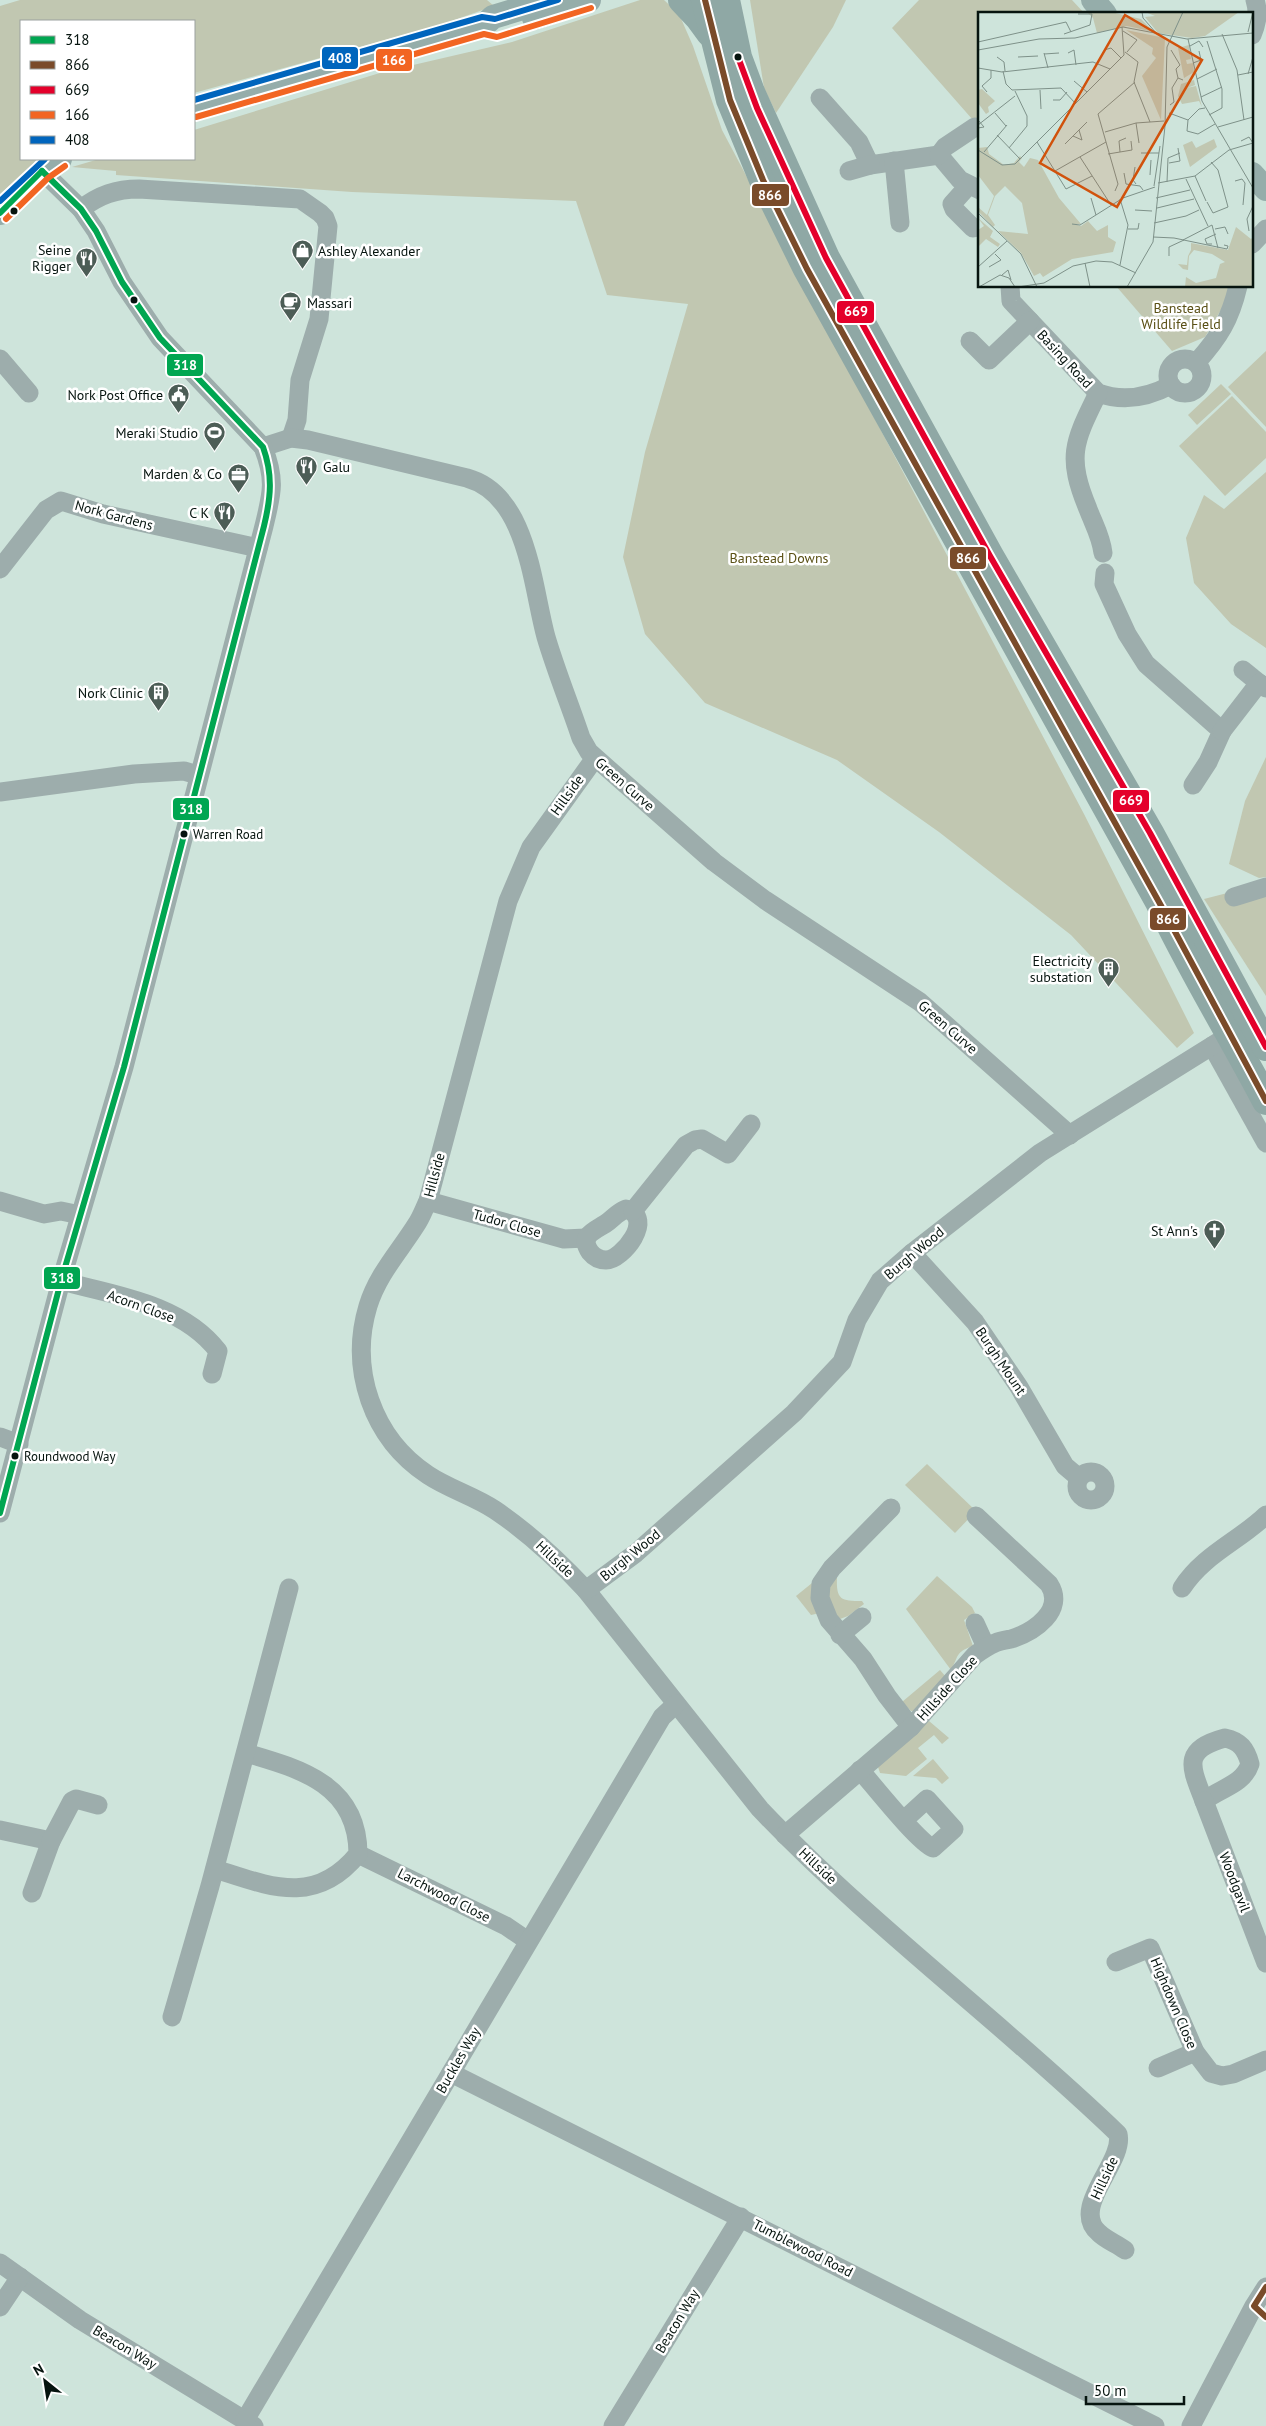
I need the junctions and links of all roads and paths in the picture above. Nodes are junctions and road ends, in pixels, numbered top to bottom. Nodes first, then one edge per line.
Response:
1 (590, 0) edge
2 (682, 0) edge
3 (705, 0) edge
4 (1093, 0) edge
5 (1254, 0) edge
6 (538, 5) edge
7 (1103, 12) edge
8 (727, 14) edge
9 (1254, 30) edge
10 (820, 98) dead end
11 (195, 109) edge
12 (747, 112) junction
13 (975, 127) dead end
14 (939, 155) junction
15 (894, 162) junction
16 (51, 165) edge
17 (870, 165) junction
18 (849, 171) dead end
19 (1254, 176) edge
20 (974, 188) edge
21 (1266, 190) edge
22 (81, 209) junction
23 (0, 214) edge
24 (900, 223) dead end
25 (973, 228) dead end
26 (1266, 228) edge
27 (1254, 242) edge
28 (1010, 288) edge
29 (1238, 288) edge
30 (1030, 321) junction
31 (970, 341) dead end
32 (0, 359) edge
33 (7, 380) edge
34 (29, 393) dead end
35 (1098, 393) junction
36 (291, 438) junction
37 (263, 447) junction
38 (258, 548) junction
39 (0, 569) edge
40 (1243, 670) dead end
41 (1262, 685) edge
42 (1222, 731) junction
43 (595, 758) junction
44 (198, 775) junction
45 (1193, 784) dead end
46 (0, 792) edge
47 (1266, 887) edge
48 (1234, 896) dead end
49 (1221, 1040) junction
50 (1266, 1047) edge
51 (1266, 1101) edge
52 (751, 1124) dead end
53 (1070, 1134) junction
54 (1266, 1143) edge
55 (0, 1201) edge
56 (428, 1201) junction
57 (633, 1211) junction
58 (80, 1215) junction
59 (586, 1238) junction
60 (912, 1253) junction
61 (61, 1281) junction
62 (212, 1374) dead end
63 (0, 1437) edge
64 (18, 1444) junction
65 (1078, 1478) dead end
66 (891, 1508) dead end
67 (0, 1513) edge
68 (1266, 1515) edge
69 (976, 1516) dead end
70 (289, 1588) dead end
71 (1182, 1588) dead end
72 (586, 1590) junction
73 (862, 1617) dead end
74 (975, 1623) dead end
75 (840, 1635) junction
76 (986, 1647) junction
77 (676, 1704) junction
78 (911, 1727) junction
79 (246, 1754) junction
80 (860, 1770) junction
81 (1204, 1801) dead end
82 (98, 1805) dead end
83 (904, 1820) dead end
84 (0, 1830) edge
85 (785, 1835) junction
86 (50, 1841) junction
87 (358, 1854) junction
88 (215, 1869) junction
89 (32, 1893) dead end
90 (528, 1941) junction
91 (1116, 1962) dead end
92 (1266, 1963) edge
93 (172, 2017) dead end
94 (1198, 2058) junction
95 (1266, 2060) edge
96 (1158, 2068) dead end
97 (451, 2072) junction
98 (741, 2217) junction
99 (1125, 2250) dead end
100 (0, 2263) edge
101 (20, 2277) junction
102 (1266, 2287) edge
103 (0, 2307) edge
104 (1260, 2311) edge
105 (250, 2423) edge
106 (613, 2426) edge
107 (1155, 2426) edge
108 (1191, 2426) edge

1 - 6 main road
2 - 8 highway
3 - 8 highway
4 - 7 main road
5 - 9 street
6 - 11 main road
8 - 12 highway
10 - 17 street
12 - 49 highway
12 - 50 highway
13 - 14 street
14 - 15 street
14 - 20 street
15 - 17 street
15 - 24 street
16 - 22 street
16 - 23 main road
17 - 18 street
19 - 21 main road
20 - 25 street
22 - 36 street
22 - 37 street
26 - 27 street
28 - 30 street, Basing Road
29 - 35 street, Basing Road
30 - 31 street
30 - 35 street, Basing Road
32 - 33 street
33 - 34 street
35 - 42 street
36 - 37 street, Green Curve
36 - 43 street, Green Curve
37 - 38 street
38 - 39 street, Nork Gardens
38 - 44 street
40 - 41 street
41 - 42 street
42 - 45 street
43 - 53 street, Green Curve
43 - 56 street, Hillside
44 - 46 street
44 - 58 street
47 - 48 street
49 - 51 highway
49 - 53 street, Burgh Wood
49 - 54 street
52 - 57 street
53 - 60 street, Burgh Wood
55 - 58 street
56 - 59 street, Tudor Close
56 - 72 street, Hillside
57 - 59 street
57 - 59 street
58 - 61 street
60 - 65 street, Burgh Mount
60 - 72 street, Burgh Wood
61 - 62 street, Acorn Close
61 - 64 street
63 - 64 street
64 - 67 street
66 - 75 street, Hillside Close
68 - 71 street
69 - 76 street, Hillside Close
70 - 79 street
72 - 77 street, Hillside
73 - 75 street
74 - 76 street
75 - 78 street, Hillside Close
76 - 78 street, Hillside Close
77 - 85 street, Hillside
77 - 90 street, Buckles Way
78 - 80 street, Hillside Close
79 - 87 street
79 - 88 street
80 - 83 street
80 - 85 street, Hillside Close
81 - 92 street, Woodgavil
82 - 86 street
84 - 86 street
85 - 99 street, Hillside
86 - 89 street
87 - 88 street
87 - 90 street, Larchwood Close
88 - 93 street
90 - 97 street, Buckles Way
91 - 94 street, Highdown Close
94 - 95 street
94 - 96 street
97 - 98 street, Tumblewood Road
97 - 105 street, Buckles Way
98 - 106 street, Beacon Way
98 - 107 street, Tumblewood Road
100 - 101 street, Beacon Way
101 - 103 street
101 - 105 street, Beacon Way
102 - 104 street
104 - 108 street

